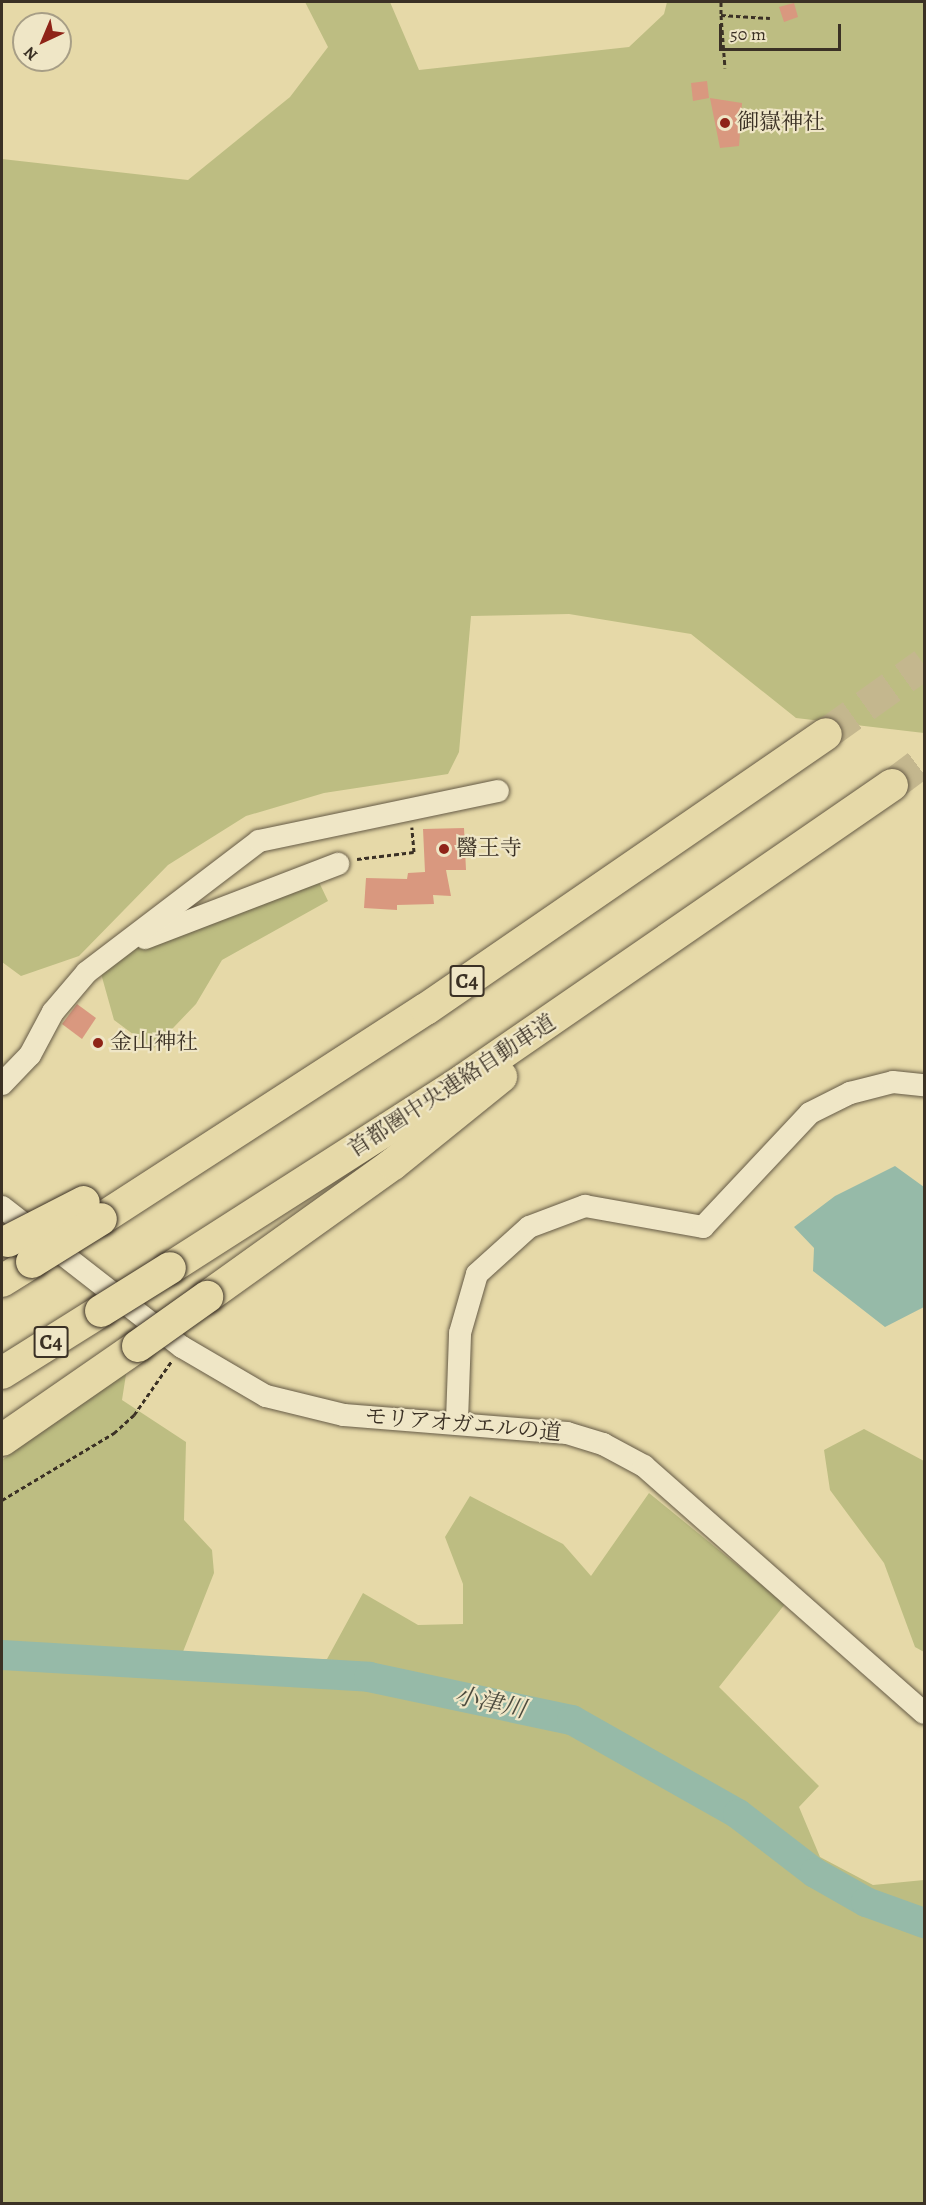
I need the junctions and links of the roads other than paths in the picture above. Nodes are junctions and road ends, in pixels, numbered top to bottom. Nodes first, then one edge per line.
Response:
1 (826, 734) tunnel mouth
2 (892, 785) tunnel mouth
3 (498, 791) dead end
4 (338, 864) dead end
5 (668, 942) junction
6 (124, 946) junction
7 (2, 1084) edge
8 (924, 1085) edge
9 (2, 1207) edge
10 (92, 1211) junction
11 (5, 1242) edge
12 (2, 1281) edge
13 (2, 1373) edge
14 (457, 1421) junction
15 (2, 1440) edge
16 (924, 1713) edge

1 - 10 highway, C4
2 - 5 highway, 首都圏中央連絡自動車道 / C4
3 - 6 street
4 - 6 street
5 - 13 highway, 首都圏中央連絡自動車道 / C4, bridge
5 - 15 highway, bridge
6 - 7 street
8 - 14 street
9 - 14 street, モリアオガエルの道
10 - 11 highway, bridge
10 - 12 highway, C4, bridge
14 - 16 street, モリアオガエルの道

